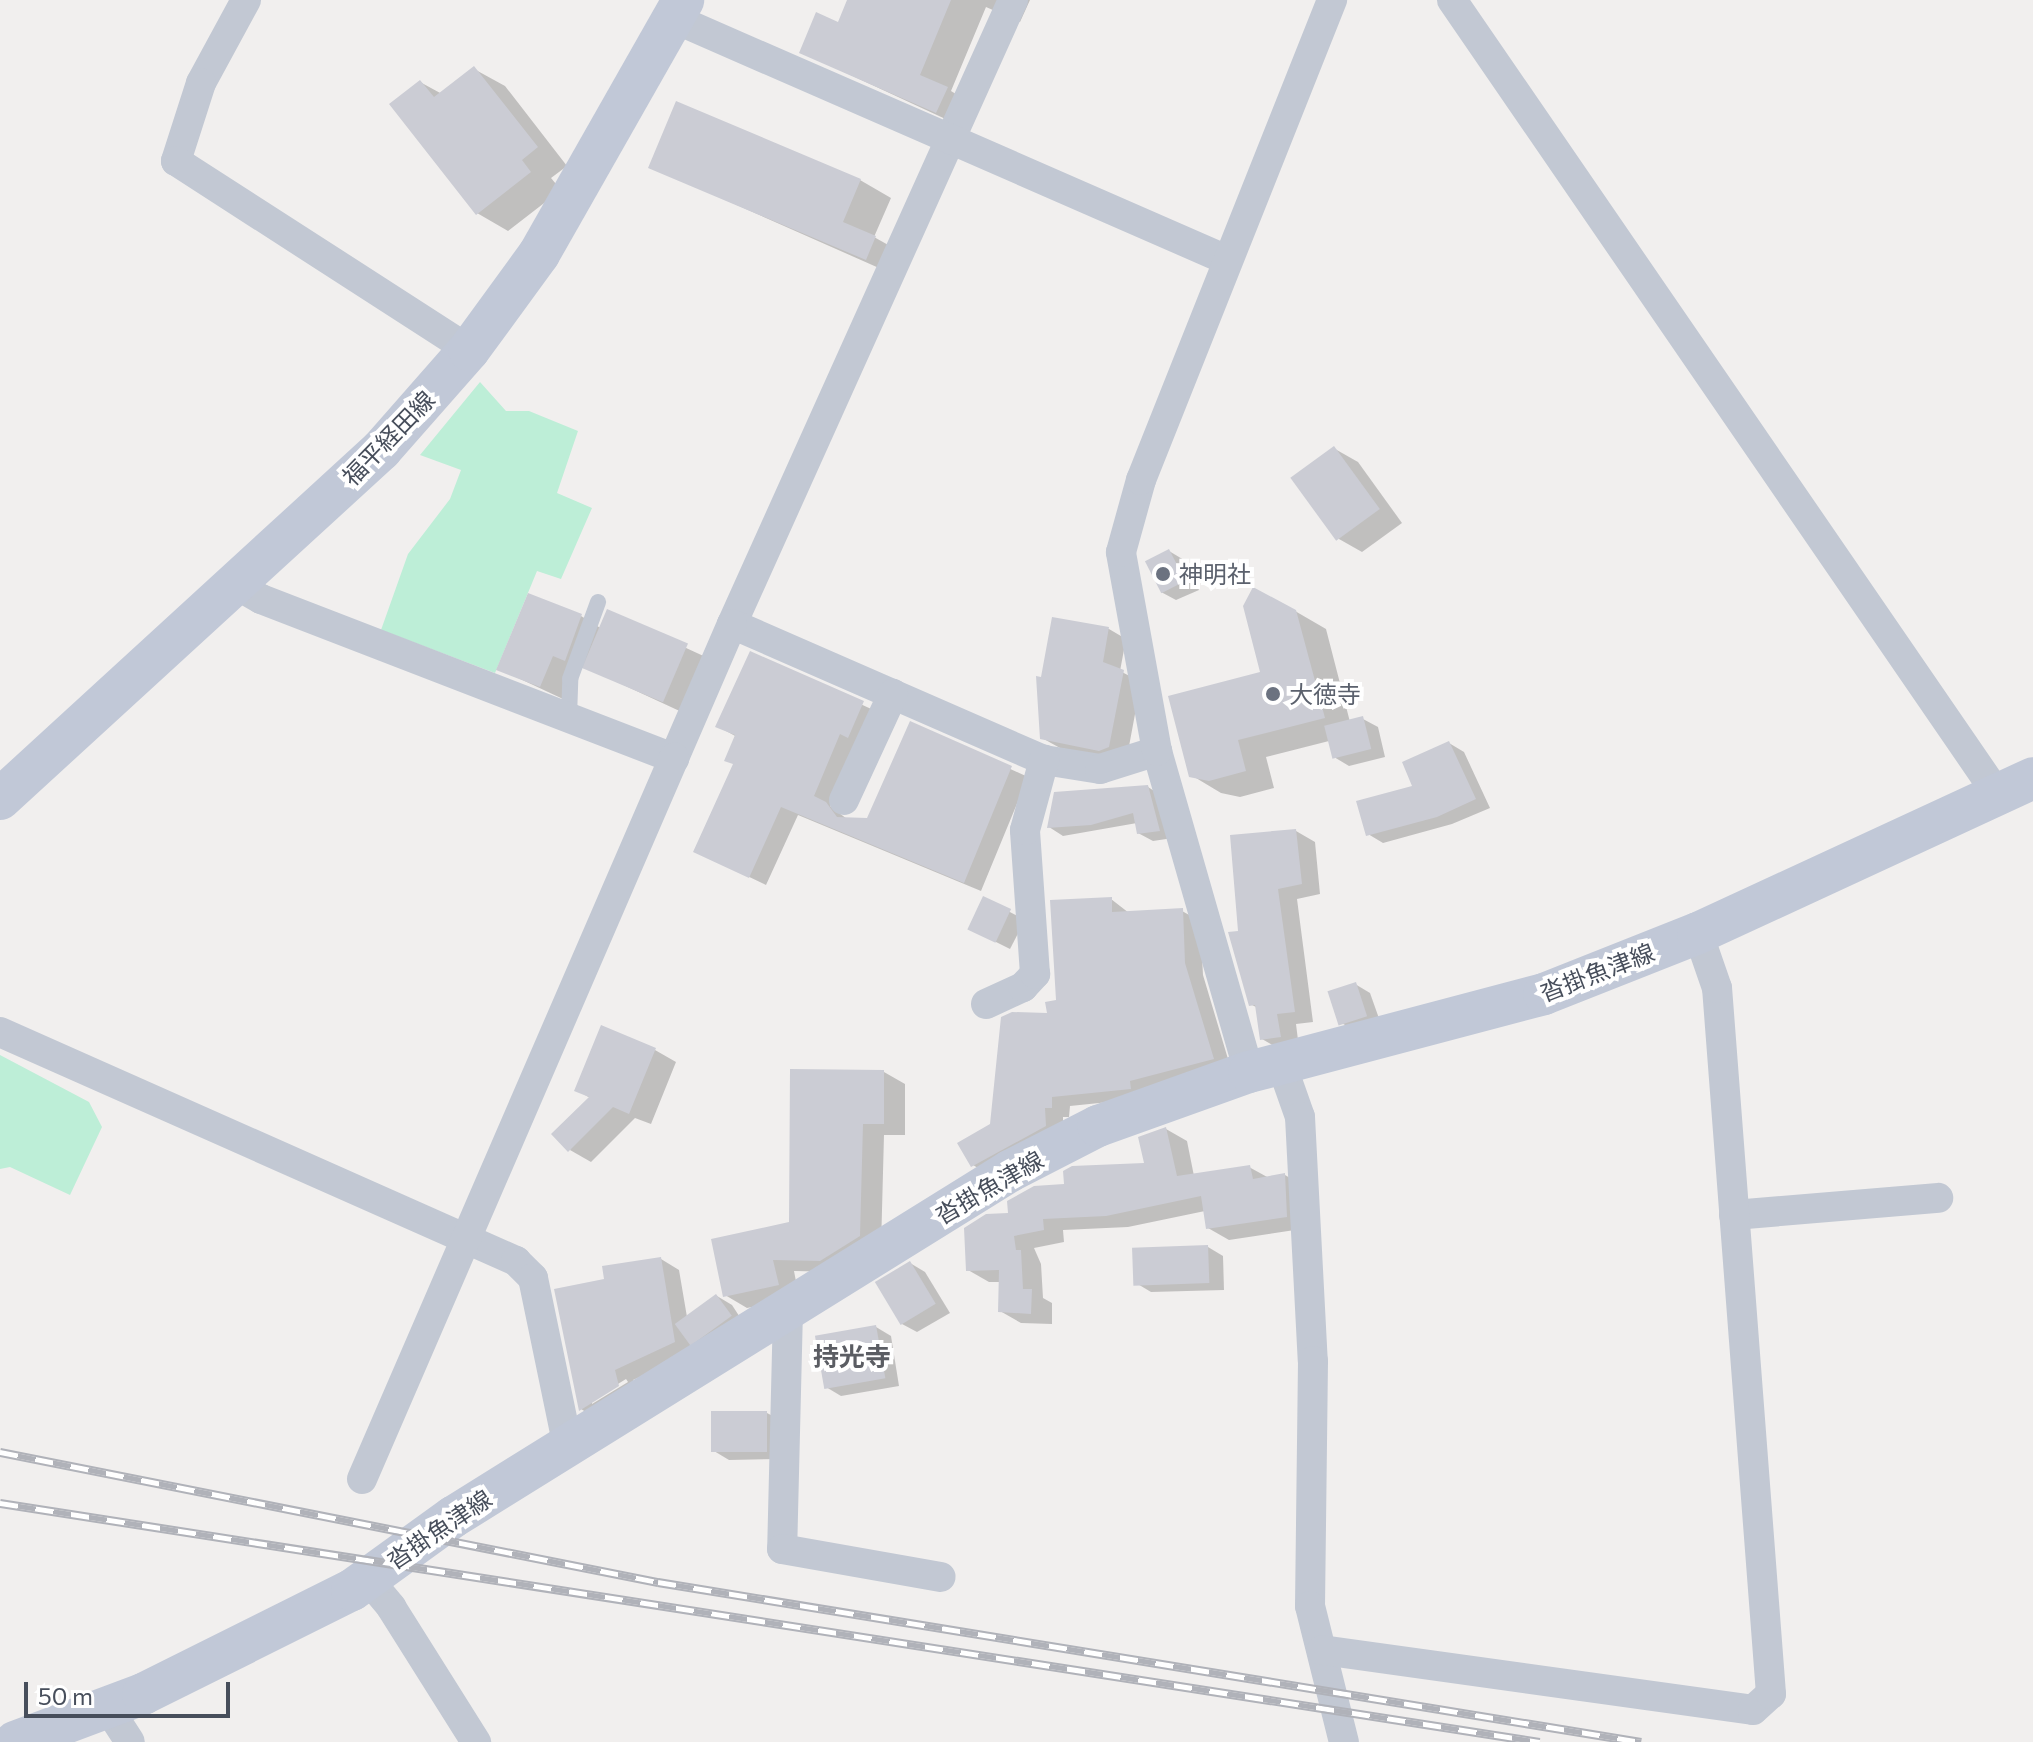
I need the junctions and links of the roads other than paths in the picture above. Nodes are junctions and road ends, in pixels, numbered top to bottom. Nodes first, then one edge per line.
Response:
1 (246, 0) edge
2 (1013, 0) edge
3 (1332, 0) edge
4 (1452, 0) edge
5 (678, 9) edge
6 (949, 137) junction
7 (1227, 260) junction
8 (469, 350) junction
9 (235, 584) junction
10 (598, 602) dead end
11 (732, 624) junction
12 (893, 694) junction
13 (569, 717) junction
14 (1157, 751) junction
15 (674, 758) junction
16 (1044, 760) junction
17 (2015, 787) edge
18 (0, 799) edge
19 (844, 800) dead end
20 (1698, 933) junction
21 (986, 1004) dead end
22 (0, 1032) edge
23 (1265, 1067) junction
24 (1938, 1198) dead end
25 (1734, 1215) junction
26 (465, 1239) junction
27 (788, 1310) junction
28 (568, 1447) junction
29 (362, 1479) dead end
30 (941, 1577) dead end
31 (367, 1578) junction
32 (1322, 1650) junction
33 (119, 1725) edge
34 (15, 1742) edge
35 (476, 1742) edge
36 (1344, 1742) edge

1 - 8 street
2 - 6 street
3 - 7 street
4 - 17 street
5 - 6 street
5 - 8 main road, 福平経田線
6 - 7 street
6 - 11 street
7 - 14 street
8 - 9 main road, 福平経田線
9 - 13 street
9 - 18 main road, 福平経田線
10 - 13 lane
11 - 12 street
11 - 15 street
12 - 16 street
12 - 19 street
13 - 15 street
14 - 16 street
14 - 23 street
15 - 26 street
16 - 21 street
17 - 20 main road, 沓掛魚津線
20 - 23 main road, 沓掛魚津線
20 - 25 street
22 - 26 street
23 - 27 main road, 沓掛魚津線
23 - 32 street
24 - 25 street
25 - 32 street
26 - 28 street
26 - 29 street
27 - 28 main road, 沓掛魚津線
27 - 30 street
28 - 31 main road, 沓掛魚津線
31 - 33 main road, 沓掛魚津線
31 - 35 street
32 - 36 street
33 - 34 main road, 沓掛魚津線

